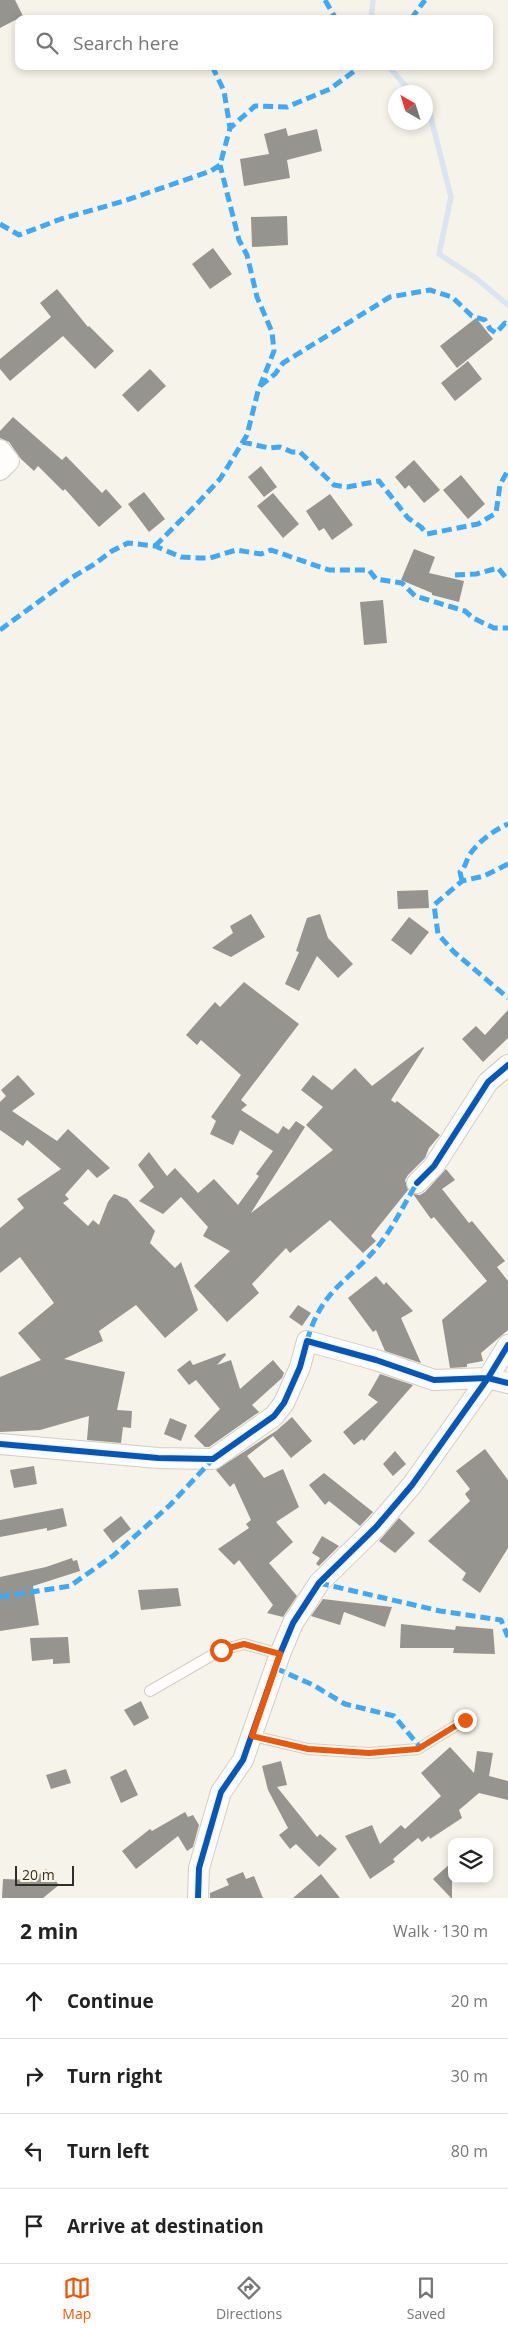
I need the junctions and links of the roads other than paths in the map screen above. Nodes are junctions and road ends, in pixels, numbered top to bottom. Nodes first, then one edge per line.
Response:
1 (0, 450) edge
2 (0, 470) edge
3 (508, 1065) edge
4 (417, 1183) dead end
5 (508, 1345) edge
6 (488, 1378) junction
7 (508, 1383) edge
8 (0, 1444) edge
9 (280, 1654) junction
10 (150, 1692) dead end
11 (465, 1720) dead end
12 (252, 1736) junction
13 (198, 1898) edge

1 - 2 street
3 - 4 street
5 - 6 street
6 - 7 street
6 - 8 street
6 - 9 street
9 - 10 lane
9 - 12 street
11 - 12 lane
12 - 13 street

